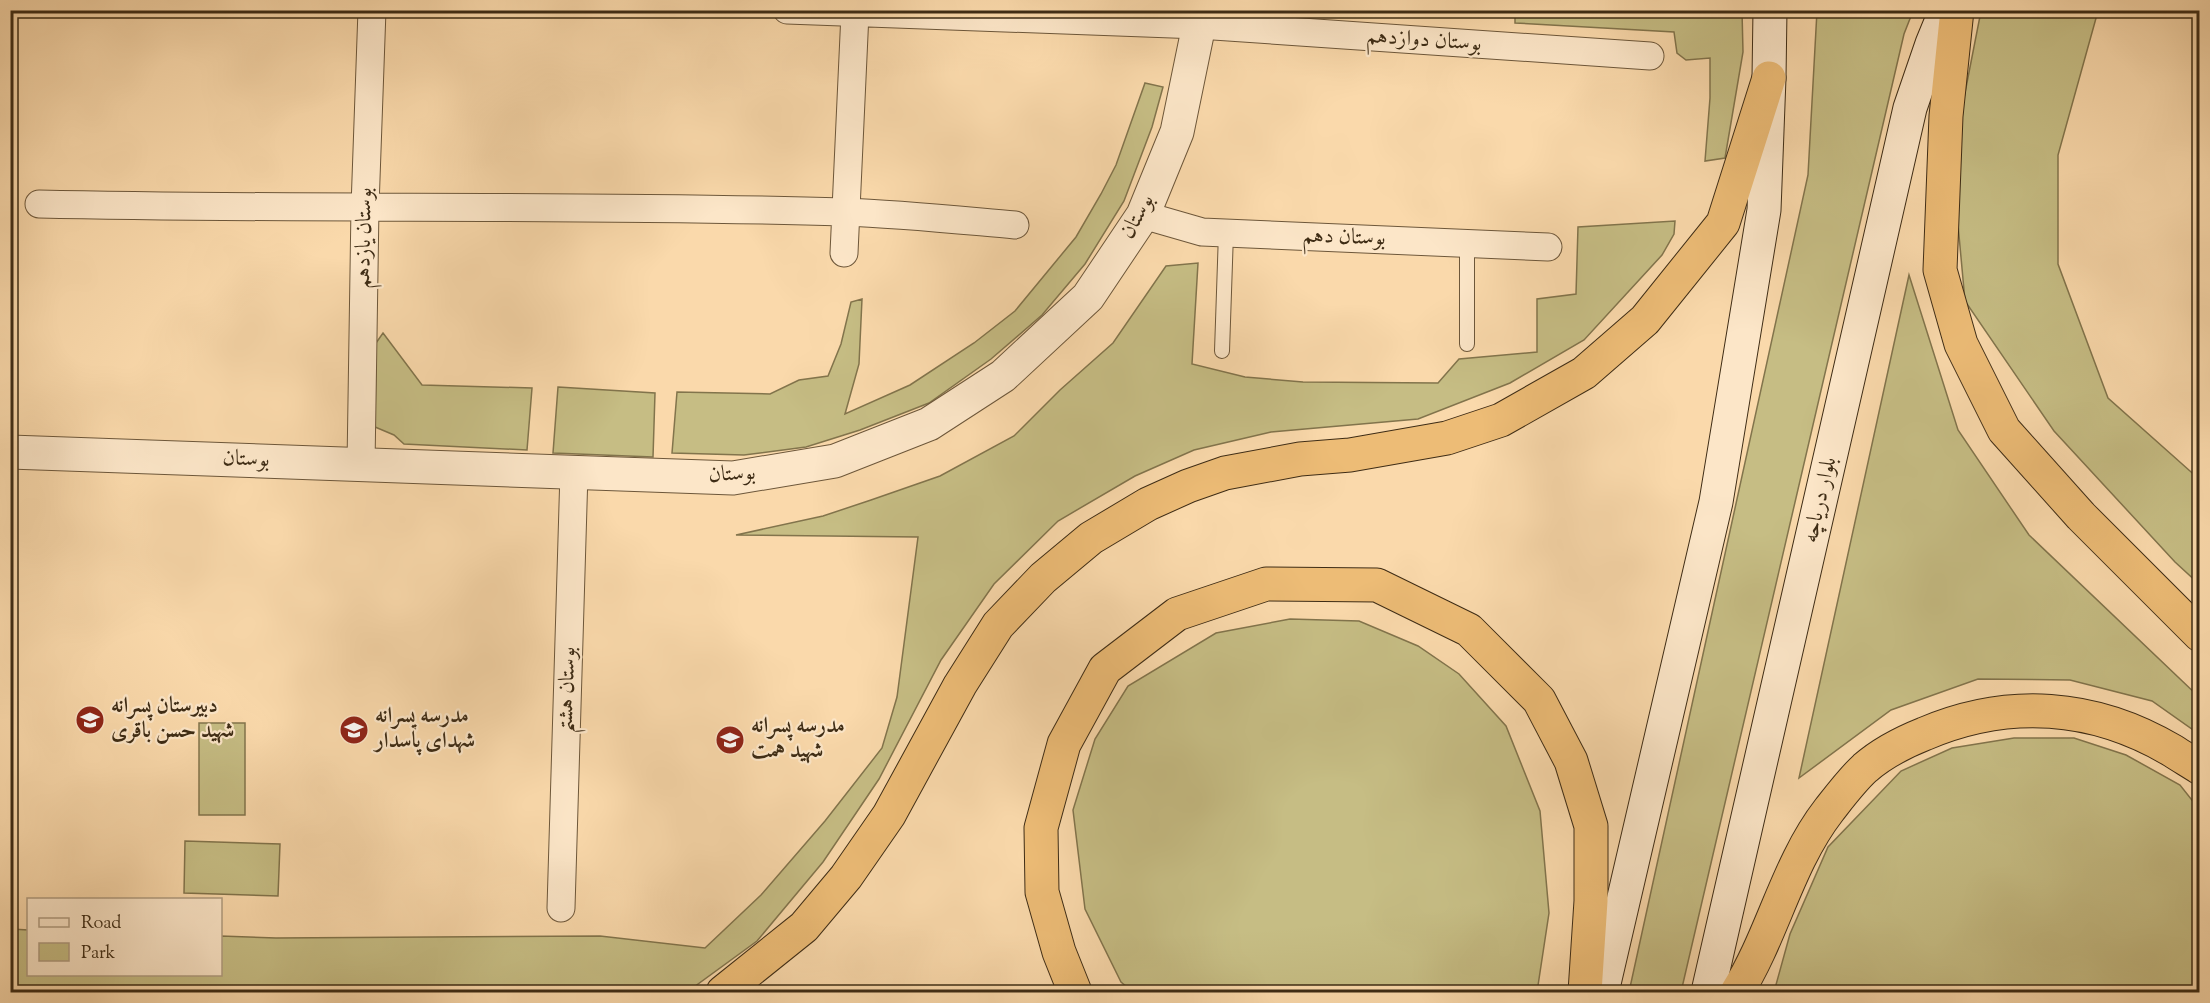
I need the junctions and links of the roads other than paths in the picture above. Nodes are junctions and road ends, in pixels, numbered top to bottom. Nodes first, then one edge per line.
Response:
1 (372, 10) edge
2 (787, 10) edge
3 (1770, 10) edge
4 (1946, 10) edge
5 (1957, 10) edge
6 (855, 12) edge
7 (1199, 18) edge
8 (1650, 56) dead end
9 (1770, 78) junction
10 (39, 204) dead end
11 (365, 207) junction
12 (846, 212) junction
13 (1143, 215) junction
14 (1015, 225) dead end
15 (1226, 233) junction
16 (1467, 243) junction
17 (1548, 247) dead end
18 (844, 253) dead end
19 (1467, 344) dead end
20 (1222, 351) dead end
21 (10, 452) edge
22 (361, 465) junction
23 (574, 472) junction
24 (2199, 635) edge
25 (2199, 768) edge
26 (561, 908) dead end
27 (723, 993) edge
28 (1075, 993) edge
29 (1586, 993) edge
30 (1602, 993) edge
31 (1708, 993) edge
32 (1737, 993) edge

1 - 11 street, بوستان یازدهم
2 - 6 street, بوستان دوازدهم
3 - 9 main road
4 - 31 main road, بلوار دریاچه
5 - 24 highway
6 - 7 street, بوستان دوازدهم
6 - 12 street
7 - 8 street, بوستان دوازدهم
7 - 13 main road, بوستان
9 - 27 highway
9 - 30 main road
10 - 11 street
11 - 12 street
11 - 22 street, بوستان یازدهم
12 - 14 street
12 - 18 street
13 - 15 street, بوستان دهم
13 - 23 main road, بوستان
15 - 16 street, بوستان دهم
15 - 20 lane
16 - 17 street, بوستان دهم
16 - 19 lane
21 - 22 main road, بوستان
22 - 23 main road, بوستان
23 - 26 street, بوستان هشتم
25 - 32 highway
28 - 29 highway

